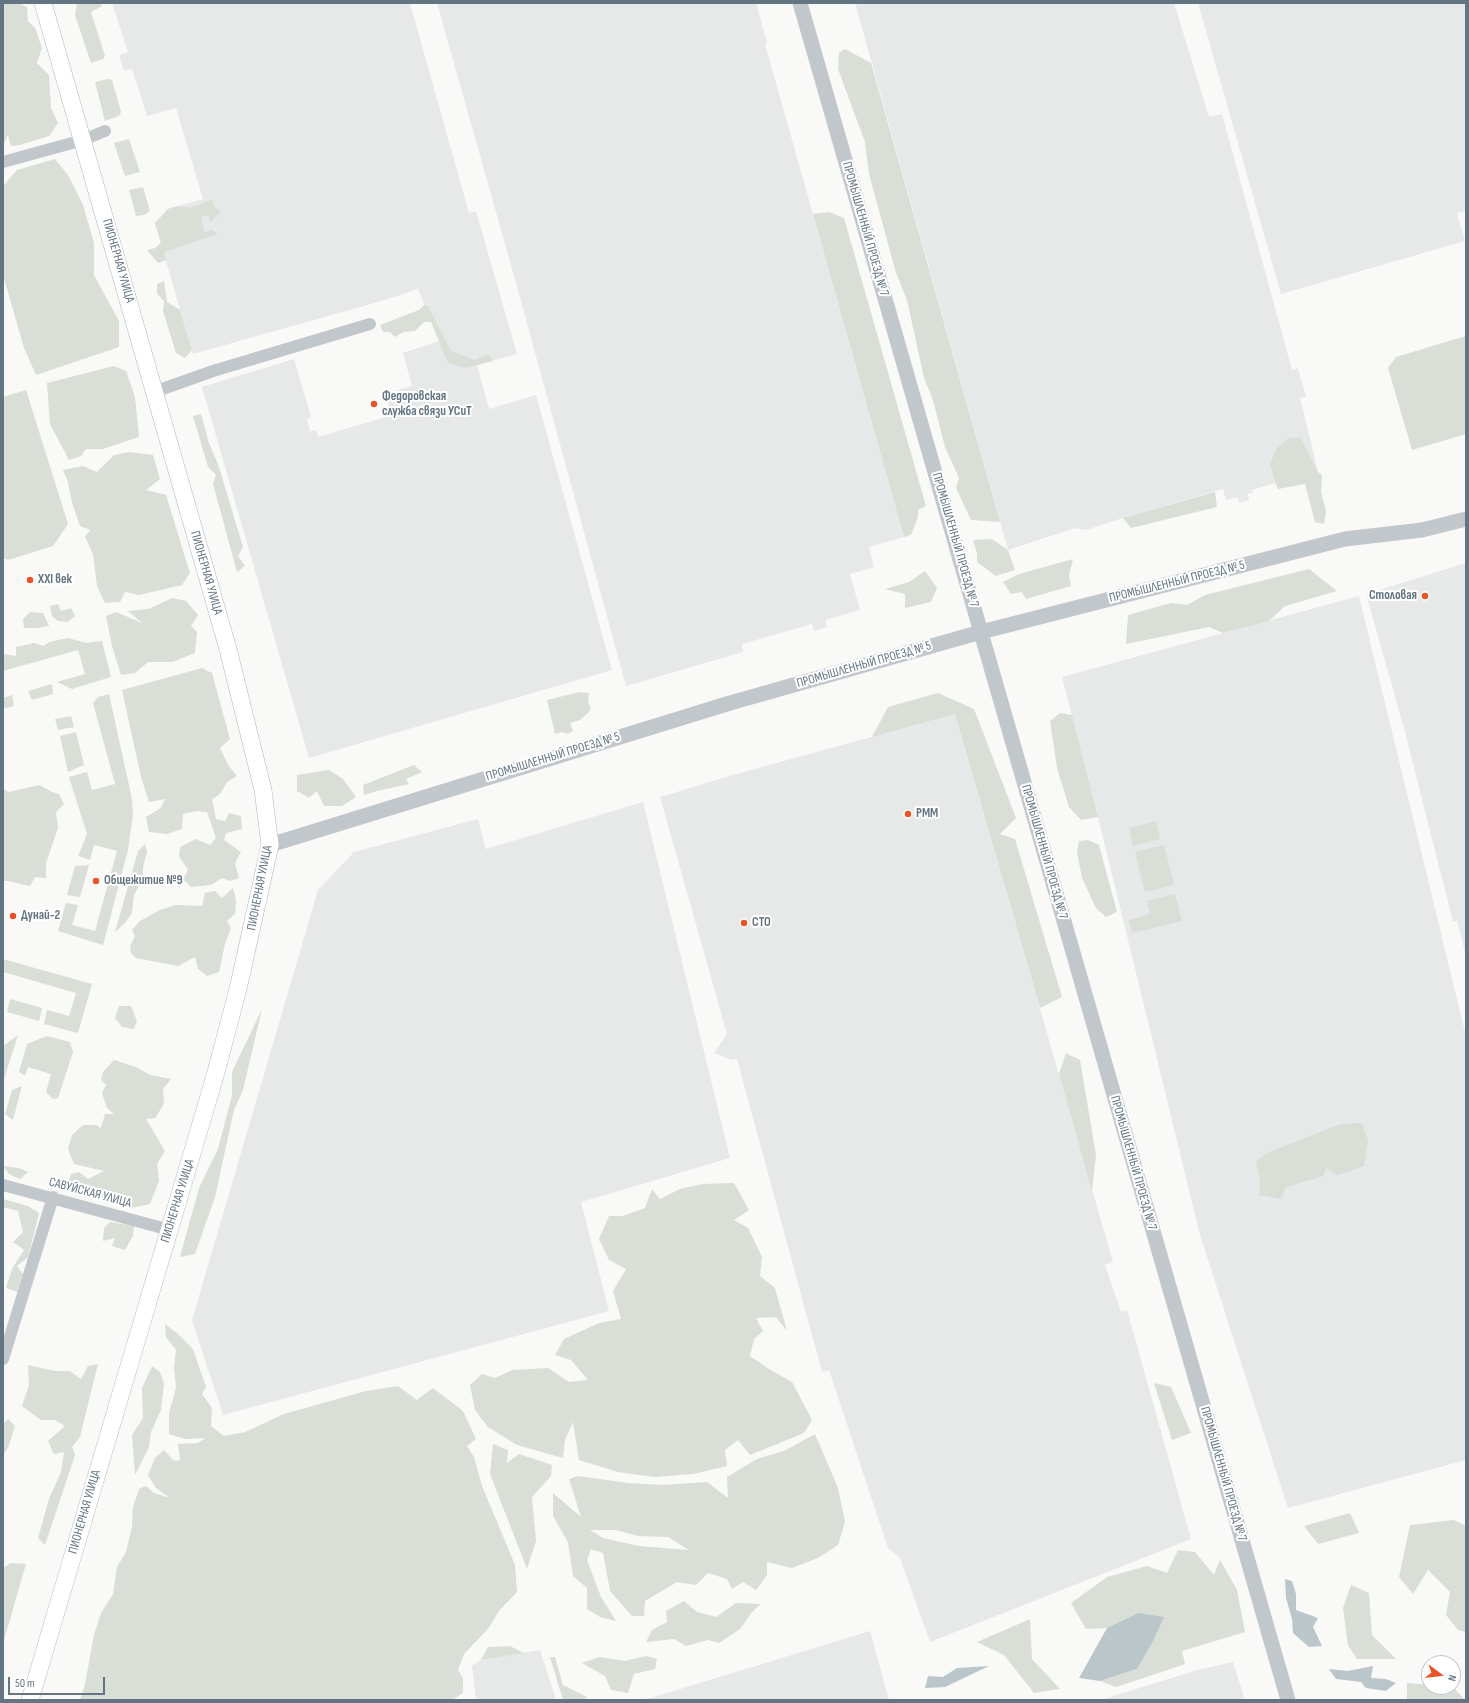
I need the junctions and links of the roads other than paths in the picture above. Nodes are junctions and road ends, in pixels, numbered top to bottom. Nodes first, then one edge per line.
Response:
1 (43, 3) edge
2 (800, 3) edge
3 (105, 131) dead end
4 (84, 140) junction
5 (3, 162) edge
6 (370, 324) dead end
7 (154, 392) junction
8 (1466, 519) edge
9 (981, 632) junction
10 (270, 845) junction
11 (3, 1185) edge
12 (53, 1197) junction
13 (170, 1230) junction
14 (3, 1359) edge
15 (30, 1700) edge
16 (1288, 1700) edge

1 - 4 main road, ПИОНЕРНАЯ УЛИЦА
2 - 9 street, ПРОМЫШЛЕННЫЙ ПРОЕЗД № 7
3 - 4 street
4 - 5 street
4 - 7 main road, ПИОНЕРНАЯ УЛИЦА
6 - 7 street
7 - 10 main road, ПИОНЕРНАЯ УЛИЦА
8 - 9 street, ПРОМЫШЛЕННЫЙ ПРОЕЗД № 5
9 - 10 street, ПРОМЫШЛЕННЫЙ ПРОЕЗД № 5
9 - 16 street, ПРОМЫШЛЕННЫЙ ПРОЕЗД № 7
10 - 13 main road, ПИОНЕРНАЯ УЛИЦА
11 - 12 street, САВУЙСКАЯ УЛИЦА
12 - 13 street, САВУЙСКАЯ УЛИЦА
12 - 14 street
13 - 15 main road, ПИОНЕРНАЯ УЛИЦА

